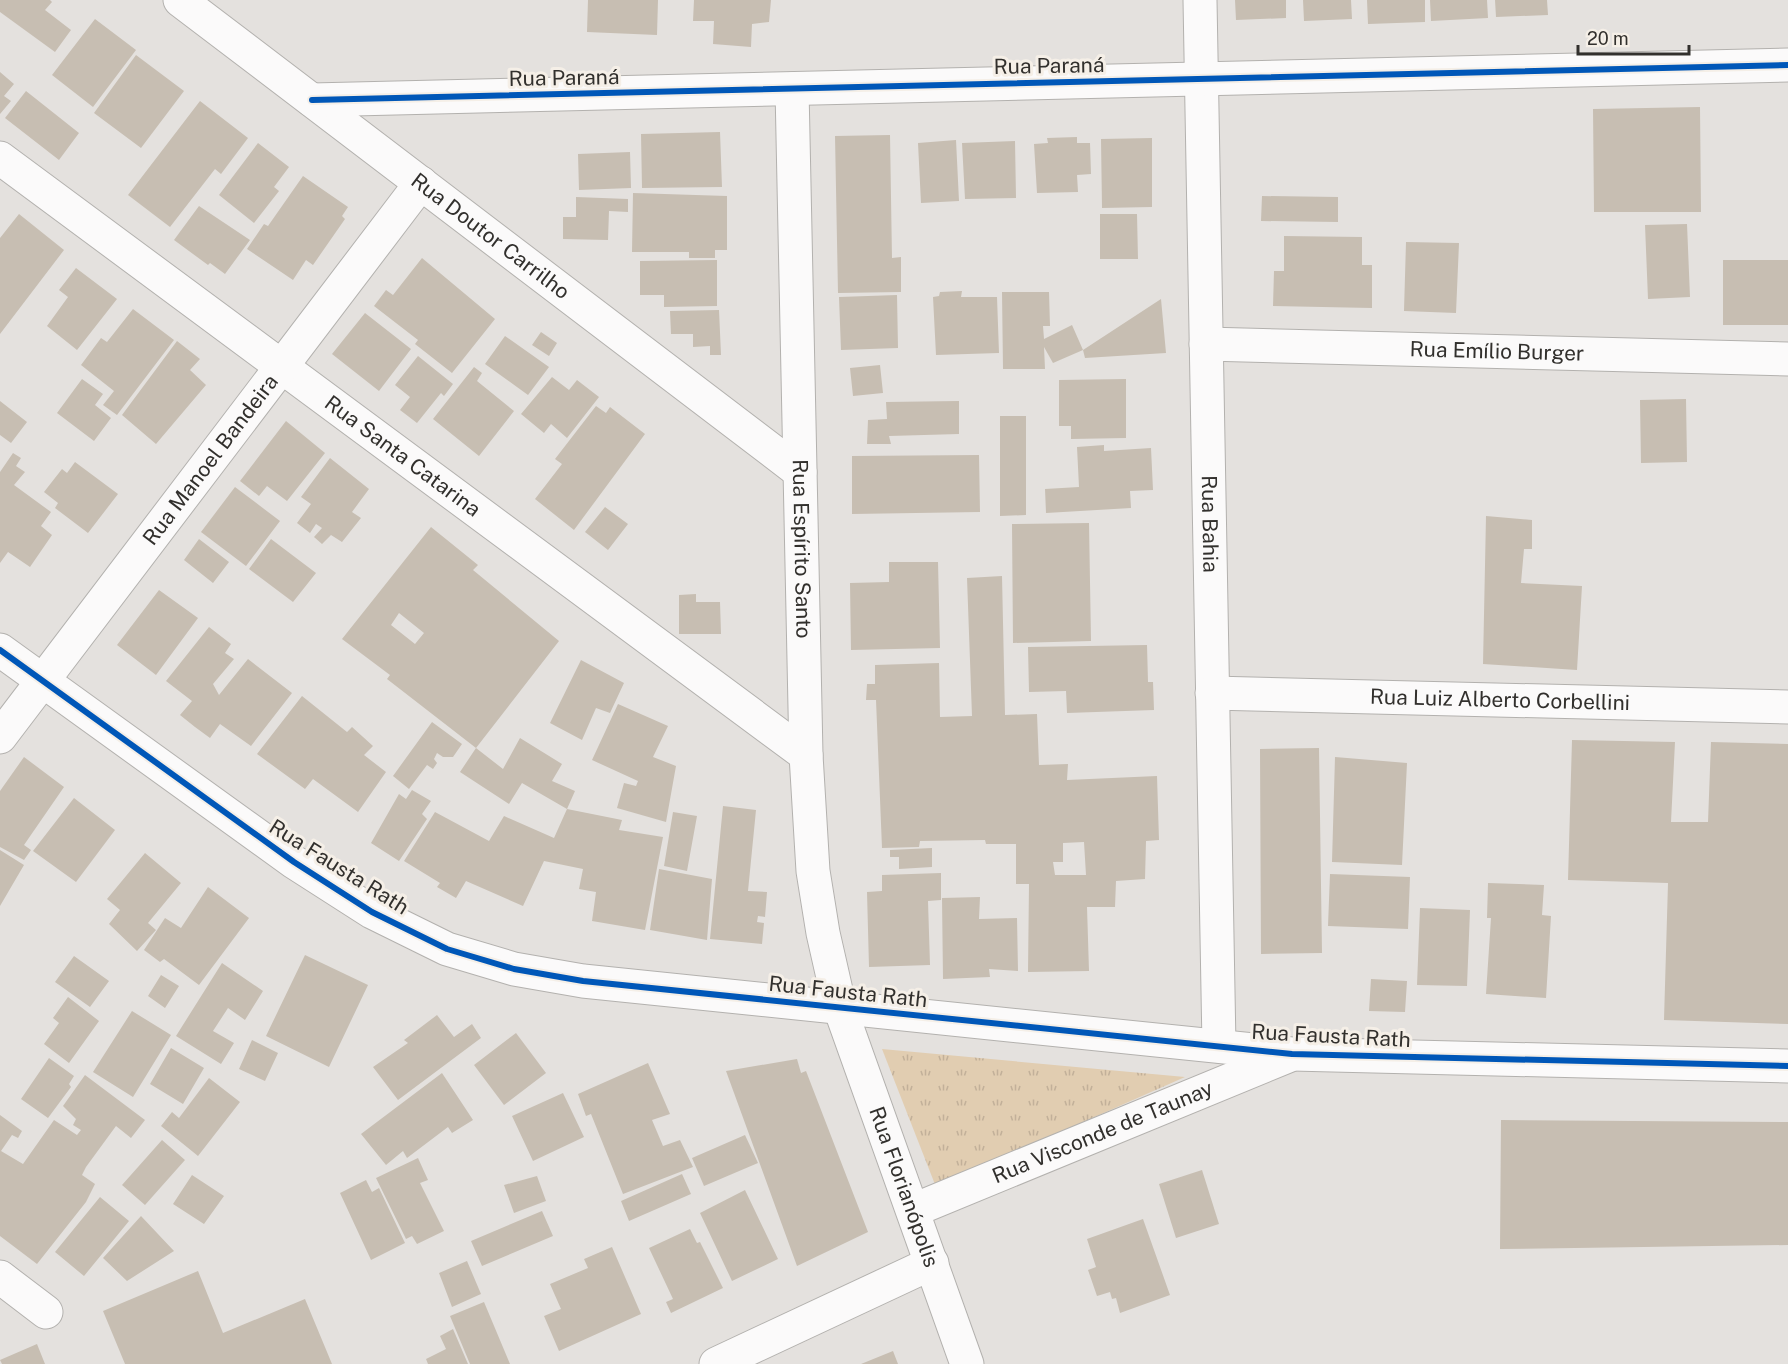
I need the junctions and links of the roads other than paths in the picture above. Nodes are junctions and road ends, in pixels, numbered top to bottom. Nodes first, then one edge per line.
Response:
1 (180, 0) edge
2 (1200, 0) edge
3 (1788, 65) edge
4 (1201, 79) junction
5 (792, 88) junction
6 (312, 100) junction
7 (0, 158) edge
8 (421, 183) junction
9 (1206, 344) junction
10 (1788, 359) edge
11 (281, 367) junction
12 (800, 472) junction
13 (0, 650) edge
14 (43, 680) junction
15 (1212, 693) junction
16 (1788, 707) edge
17 (0, 737) edge
18 (806, 756) junction
19 (840, 1008) junction
20 (1219, 1046) junction
21 (1292, 1054) junction
22 (1788, 1066) edge
23 (914, 1210) junction
24 (932, 1263) junction
25 (0, 1277) edge
26 (46, 1312) dead end
27 (716, 1364) edge
28 (967, 1364) edge

1 - 6 street, Rua Doutor Carrilho
2 - 4 street, Rua Bahia
3 - 4 street, Rua Paraná
4 - 5 street, Rua Paraná
4 - 9 street, Rua Bahia
5 - 6 street, Rua Paraná
5 - 12 street, Rua Espírito Santo
6 - 8 street, Rua Doutor Carrilho
7 - 11 street, Rua Santa Catarina
8 - 11 street, Rua Manoel Bandeira
8 - 12 street, Rua Doutor Carrilho
9 - 10 street, Rua Emílio Burger
9 - 15 street, Rua Bahia
11 - 14 street, Rua Manoel Bandeira
11 - 18 street, Rua Santa Catarina
12 - 18 street, Rua Espírito Santo
13 - 14 street, Rua Fausta Rath
14 - 17 street, Rua Manoel Bandeira
14 - 19 street, Rua Fausta Rath
15 - 16 street, Rua Luiz Alberto Corbellini
15 - 20 street, Rua Bahia
18 - 19 street, Rua Espírito Santo
19 - 20 street, Rua Fausta Rath
19 - 23 street, Rua Florianópolis
20 - 21 street, Rua Fausta Rath
21 - 22 street, Rua Fausta Rath
21 - 23 street, Rua Visconde de Taunay
23 - 24 street, Rua Florianópolis
24 - 27 street
24 - 28 street, Rua Florianópolis
25 - 26 street

